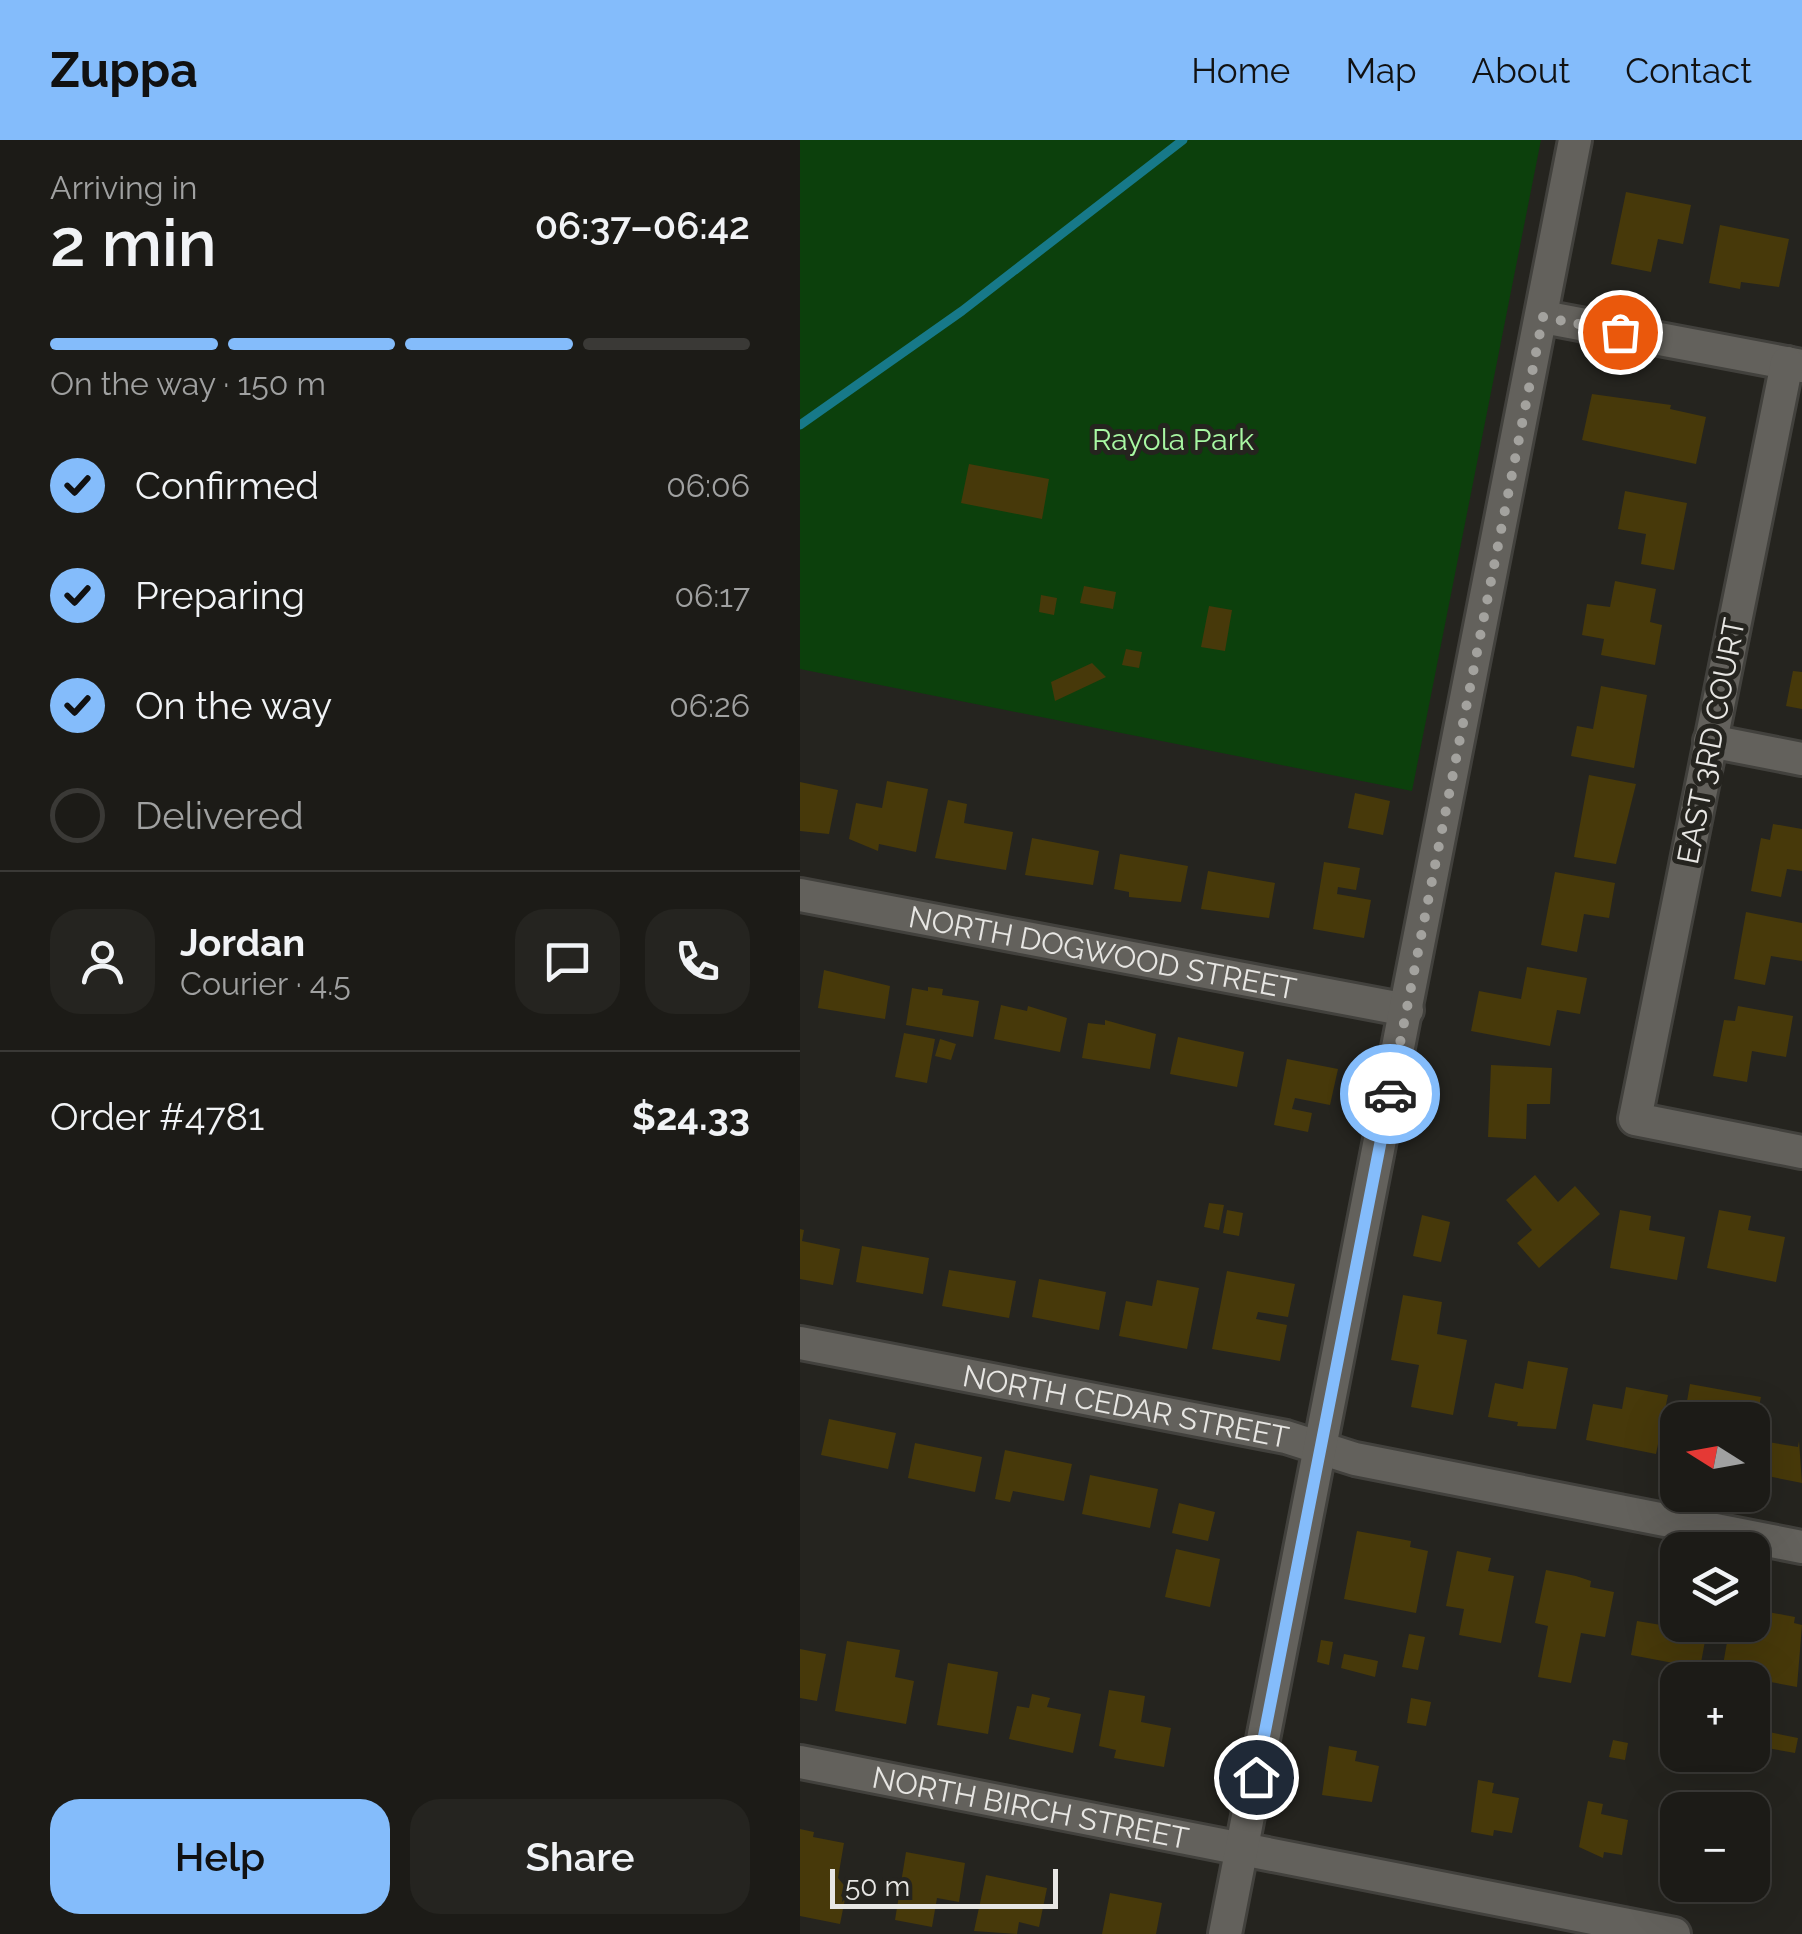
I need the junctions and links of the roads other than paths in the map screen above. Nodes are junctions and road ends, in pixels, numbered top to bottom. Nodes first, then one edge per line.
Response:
1 (1575, 140) edge
2 (1543, 317) junction
3 (1795, 364) edge
4 (1710, 741) junction
5 (1802, 759) edge
6 (800, 895) edge
7 (1406, 1010) junction
8 (1802, 1152) edge
9 (800, 1343) edge
10 (1321, 1448) junction
11 (1802, 1546) edge
12 (800, 1762) edge
13 (1242, 1847) junction
14 (1225, 1934) edge
15 (1674, 1934) edge

1 - 2 street
2 - 3 street
2 - 7 street
3 - 4 street, EAST 3RD COURT
4 - 5 street
4 - 8 street, EAST 3RD COURT
6 - 7 street, NORTH DOGWOOD STREET
7 - 10 street
9 - 10 street, NORTH CEDAR STREET
10 - 11 street, NORTH CEDAR STREET
10 - 13 street
12 - 13 street, NORTH BIRCH STREET
13 - 14 street
13 - 15 street, NORTH BIRCH STREET

